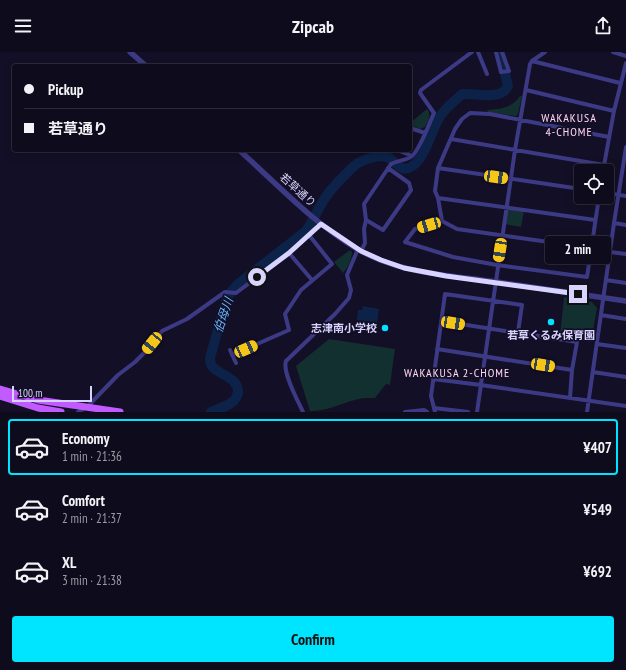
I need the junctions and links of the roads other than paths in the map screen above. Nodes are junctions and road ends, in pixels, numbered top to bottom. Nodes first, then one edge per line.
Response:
1 (130, 52) edge
2 (472, 52) edge
3 (478, 52) edge
4 (496, 52) edge
5 (502, 52) edge
6 (545, 52) edge
7 (613, 52) edge
8 (626, 56) edge
9 (532, 61) junction
10 (626, 63) edge
11 (144, 64) edge
12 (487, 74) dead end
13 (620, 83) junction
14 (526, 90) junction
15 (614, 111) junction
16 (519, 120) junction
17 (412, 129) edge
18 (425, 133) junction
19 (609, 137) junction
20 (451, 139) junction
21 (626, 147) edge
22 (514, 150) junction
23 (241, 152) edge
24 (402, 152) edge
25 (412, 156) junction
26 (598, 164) edge
27 (604, 164) edge
28 (624, 165) edge
29 (390, 166) junction
30 (438, 168) junction
31 (510, 179) junction
32 (574, 188) edge
33 (614, 194) edge
34 (618, 194) junction
35 (626, 196) edge
36 (438, 198) junction
37 (598, 204) edge
38 (507, 208) junction
39 (366, 220) junction
40 (595, 220) junction
41 (442, 221) junction
42 (319, 222) junction
43 (614, 223) junction
44 (626, 225) edge
45 (309, 235) junction
46 (502, 236) junction
47 (591, 248) junction
48 (360, 250) junction
49 (610, 252) junction
50 (289, 253) junction
51 (626, 254) edge
52 (497, 265) junction
53 (312, 280) junction
54 (606, 280) junction
55 (496, 282) junction
56 (626, 283) edge
57 (603, 298) junction
58 (493, 301) junction
59 (626, 301) edge
60 (601, 315) junction
61 (626, 319) edge
62 (441, 321) junction
63 (490, 329) junction
64 (518, 332) junction
65 (597, 344) junction
66 (626, 348) edge
67 (437, 349) junction
68 (230, 350) dead end
69 (232, 355) junction
70 (484, 356) junction
71 (236, 363) dead end
72 (572, 370) junction
73 (593, 372) junction
74 (626, 377) edge
75 (433, 379) junction
76 (481, 385) junction
77 (0, 389) edge
78 (0, 396) edge
79 (570, 398) junction
80 (588, 401) junction
81 (626, 406) edge
82 (87, 407) junction
83 (434, 410) edge
84 (61, 412) edge
85 (78, 412) edge
86 (120, 412) edge
87 (303, 412) edge
88 (406, 412) edge
89 (426, 412) edge
90 (468, 412) edge
91 (477, 412) edge
92 (586, 412) edge

1 - 11 street
2 - 18 street
3 - 12 street
4 - 5 street
6 - 9 street
7 - 8 street
9 - 13 street
9 - 14 street
10 - 13 street
13 - 15 street
14 - 15 street
14 - 16 street
15 - 19 street
16 - 19 street
16 - 20 street
16 - 22 street
17 - 18 street
18 - 25 street
19 - 27 street
20 - 22 street
20 - 30 street
21 - 28 street
22 - 26 street
22 - 31 street
23 - 42 street, 若草通り
24 - 25 street
25 - 29 street
28 - 34 street
29 - 39 street
29 - 39 street
30 - 31 street
30 - 36 street
31 - 32 street
31 - 38 street
33 - 34 street
34 - 35 street
34 - 43 street
36 - 38 street
36 - 41 street
37 - 40 street
38 - 40 street
38 - 46 street
39 - 48 street
40 - 47 street
41 - 46 street
41 - 52 street
42 - 45 street
42 - 48 street, 若草通り
43 - 44 street
43 - 49 street
45 - 50 street
45 - 53 street
46 - 47 street
46 - 52 street
47 - 52 street
48 - 55 street, 若草通り
48 - 87 street
49 - 51 street
49 - 54 street
50 - 53 street
50 - 82 street
52 - 55 street
53 - 69 street
54 - 56 street
54 - 57 street
55 - 57 street, 若草通り
55 - 58 street
57 - 59 street, 若草通り
57 - 60 street
58 - 62 street
58 - 63 street
58 - 64 street
60 - 61 street
60 - 65 street
62 - 63 street
62 - 67 street
63 - 64 street
63 - 70 street
64 - 72 street
65 - 66 street
65 - 73 street
67 - 70 street
67 - 75 street
68 - 69 street
69 - 71 street
70 - 72 street
70 - 76 street
72 - 79 street
73 - 74 street
73 - 80 street
75 - 76 street
75 - 83 street
76 - 79 street
76 - 91 street
77 - 82 main road
78 - 84 main road
79 - 80 street
80 - 81 street
80 - 92 street
82 - 85 street
82 - 86 main road
83 - 90 street
88 - 89 street

